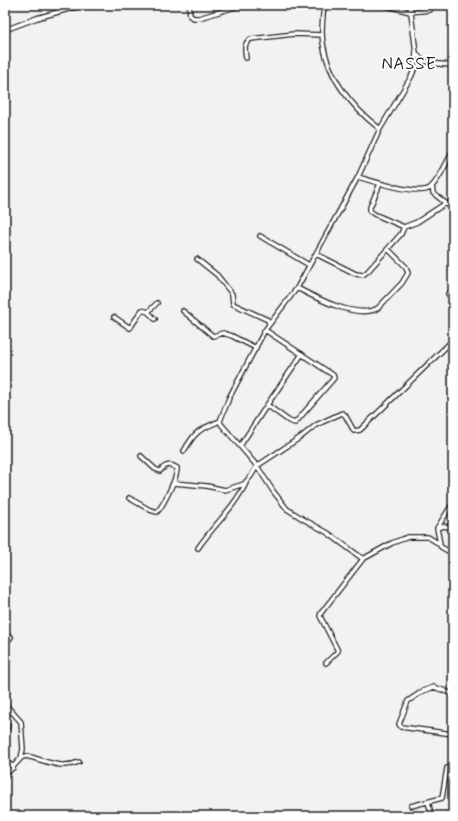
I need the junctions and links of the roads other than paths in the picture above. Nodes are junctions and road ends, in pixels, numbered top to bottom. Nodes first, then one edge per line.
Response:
1 (83, 5) edge
2 (189, 5) edge
3 (242, 5) edge
4 (312, 5) edge
5 (324, 5) edge
6 (338, 5) edge
7 (384, 5) edge
8 (410, 5) edge
9 (430, 10) dead end
10 (410, 12) junction
11 (5, 30) edge
12 (322, 35) junction
13 (416, 53) junction
14 (246, 58) dead end
15 (424, 61) junction
16 (453, 65) edge
17 (414, 70) junction
18 (380, 129) junction
19 (453, 151) edge
20 (358, 177) junction
21 (380, 184) junction
22 (432, 186) junction
23 (446, 203) junction
24 (453, 209) edge
25 (404, 228) junction
26 (260, 236) dead end
27 (388, 249) junction
28 (316, 254) junction
29 (197, 259) dead end
30 (309, 265) junction
31 (297, 288) junction
32 (448, 294) dead end
33 (453, 299) edge
34 (157, 303) dead end
35 (182, 311) dead end
36 (148, 312) junction
37 (114, 317) dead end
38 (155, 319) dead end
39 (269, 324) junction
40 (265, 330) junction
41 (453, 340) edge
42 (256, 348) junction
43 (302, 354) junction
44 (267, 405) junction
45 (220, 421) junction
46 (240, 446) junction
47 (184, 451) dead end
48 (141, 456) dead end
49 (257, 466) junction
50 (174, 483) junction
51 (246, 483) junction
52 (129, 498) dead end
53 (453, 503) edge
54 (437, 528) junction
55 (453, 528) edge
56 (198, 548) dead end
57 (441, 548) junction
58 (453, 554) edge
59 (363, 559) junction
60 (11, 637) dead end
61 (5, 644) edge
62 (326, 663) dead end
63 (453, 694) edge
64 (5, 704) edge
65 (5, 724) edge
66 (5, 733) edge
67 (453, 734) edge
68 (21, 758) junction
69 (5, 761) edge
70 (79, 762) dead end
71 (453, 767) edge
72 (13, 768) junction
73 (5, 776) edge
74 (428, 802) junction
75 (411, 806) dead end
76 (432, 816) edge

1 - 11 street
2 - 3 street
4 - 5 street
5 - 6 street
5 - 12 street
7 - 10 street
8 - 10 street
9 - 10 street
10 - 13 street
12 - 14 street
12 - 18 street
13 - 15 street
13 - 17 street
15 - 16 street
15 - 17 street
17 - 18 street
18 - 20 street
19 - 22 street
20 - 21 street
20 - 28 street
21 - 22 street
21 - 25 street
22 - 23 street
23 - 24 street
23 - 25 street
25 - 27 street
26 - 30 street
27 - 28 street
27 - 31 street
28 - 30 street
29 - 39 street
30 - 31 street
31 - 39 street
32 - 33 street
34 - 36 street
35 - 42 street
36 - 37 street
36 - 38 street
39 - 40 street
40 - 42 street
40 - 43 street
41 - 49 street
42 - 45 street
43 - 44 street
43 - 44 street
44 - 46 street
45 - 46 street
45 - 47 street
46 - 49 street
48 - 50 street
49 - 51 street
49 - 59 street
50 - 51 street
50 - 52 street
51 - 56 street
53 - 54 street
54 - 55 street
54 - 57 street
57 - 58 street
57 - 59 street
59 - 62 street
60 - 61 street
63 - 67 street
64 - 68 street
65 - 66 street
68 - 70 street
68 - 72 street
69 - 72 street
71 - 74 street
72 - 73 street
74 - 75 street
74 - 76 street

